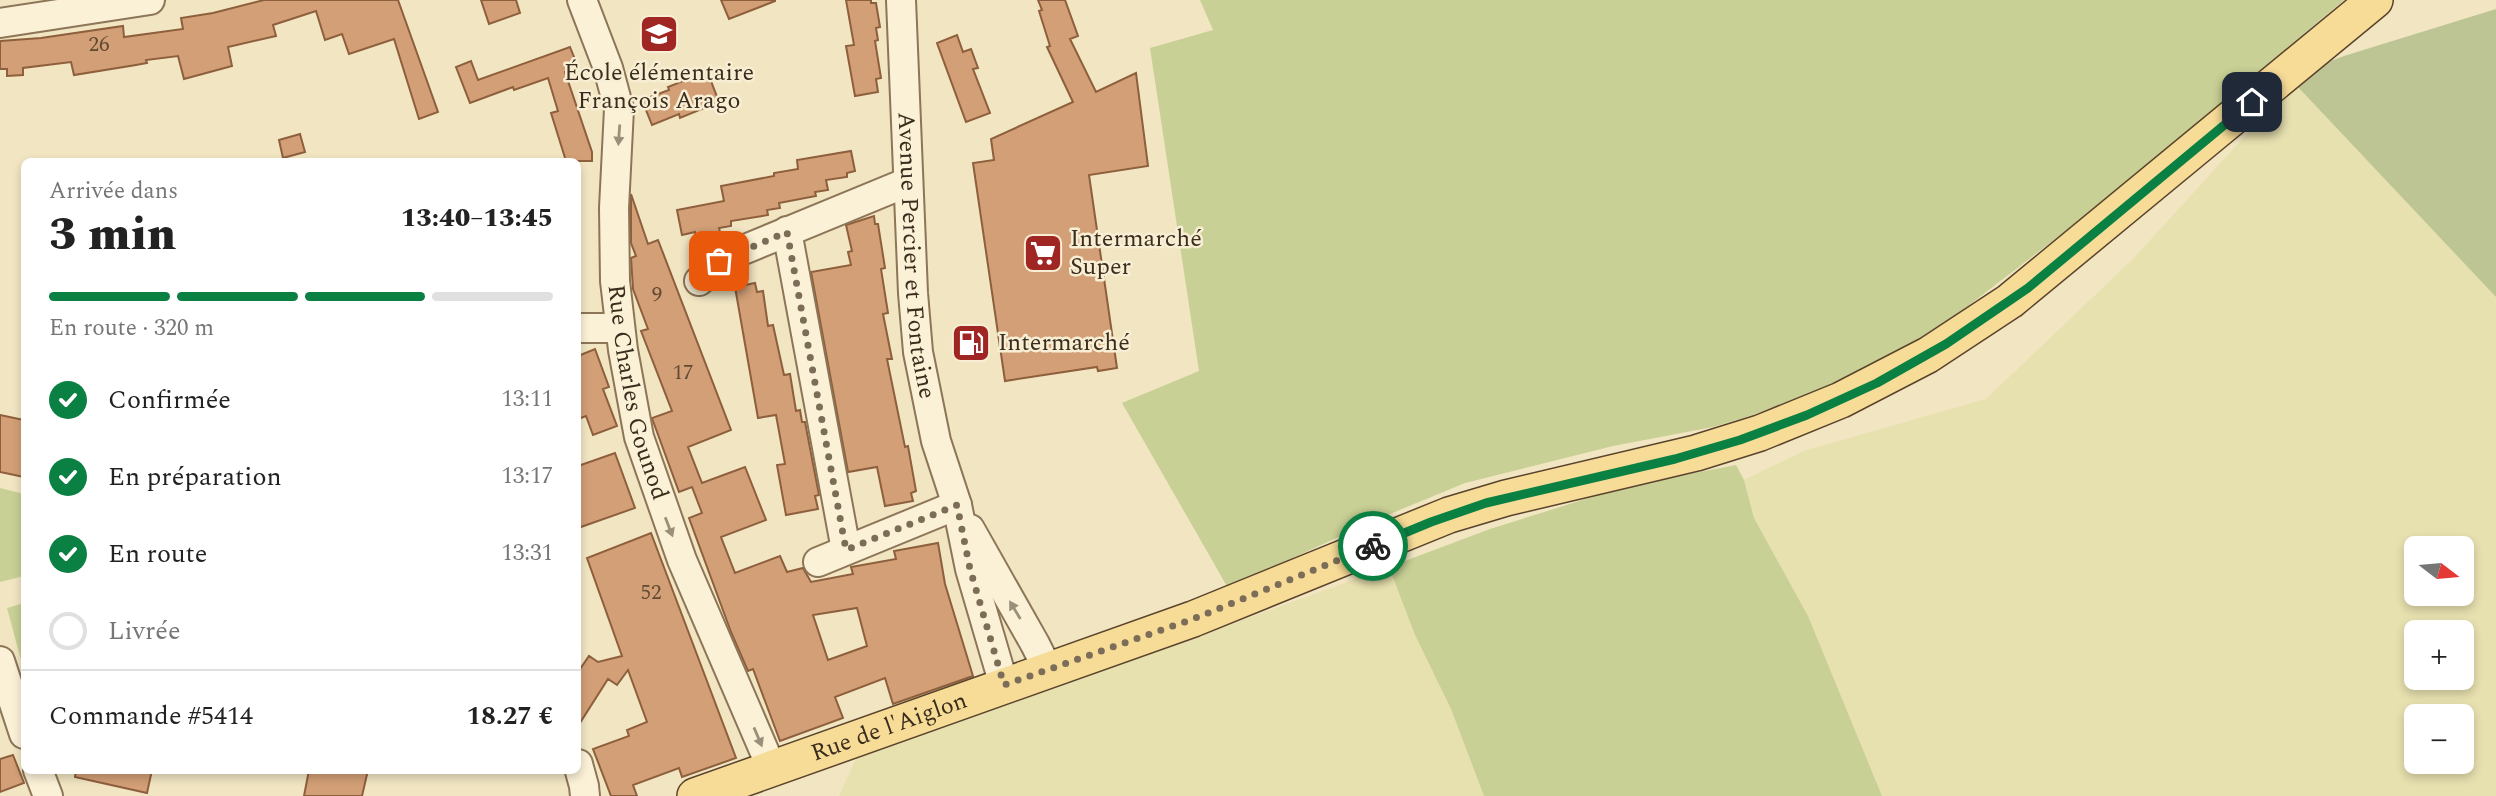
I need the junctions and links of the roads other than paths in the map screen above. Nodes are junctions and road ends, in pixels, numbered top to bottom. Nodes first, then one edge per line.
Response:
1 (150, 0) edge
2 (582, 0) edge
3 (901, 0) edge
4 (2375, 0) edge
5 (0, 23) edge
6 (908, 182) junction
7 (787, 232) junction
8 (699, 281) dead end
9 (581, 328) edge
10 (620, 328) junction
11 (957, 505) junction
12 (846, 550) junction
13 (818, 562) dead end
14 (0, 661) edge
15 (1048, 670) junction
16 (1004, 685) junction
17 (21, 725) edge
18 (772, 768) junction
19 (40, 774) edge
20 (581, 774) edge
21 (48, 796) edge
22 (585, 796) edge
23 (695, 796) edge

1 - 5 street
2 -> 10 street, Rue Charles Gounod
3 - 6 street, Avenue Percier et Fontaine
4 - 15 main road, Rue de l'Aiglon
6 - 7 street
6 - 11 street, Avenue Percier et Fontaine
7 - 8 street
7 - 12 street
9 - 10 street
10 -> 18 street, Rue Charles Gounod
11 - 12 street
15 -> 11 street, Avenue Percier et Fontaine
11 - 16 street, Avenue Percier et Fontaine
12 - 13 street
14 - 17 street
15 - 16 main road, Rue de l'Aiglon
16 - 18 main road, Rue de l'Aiglon
18 - 23 main road, Rue de l'Aiglon
19 - 21 street
20 - 22 street

